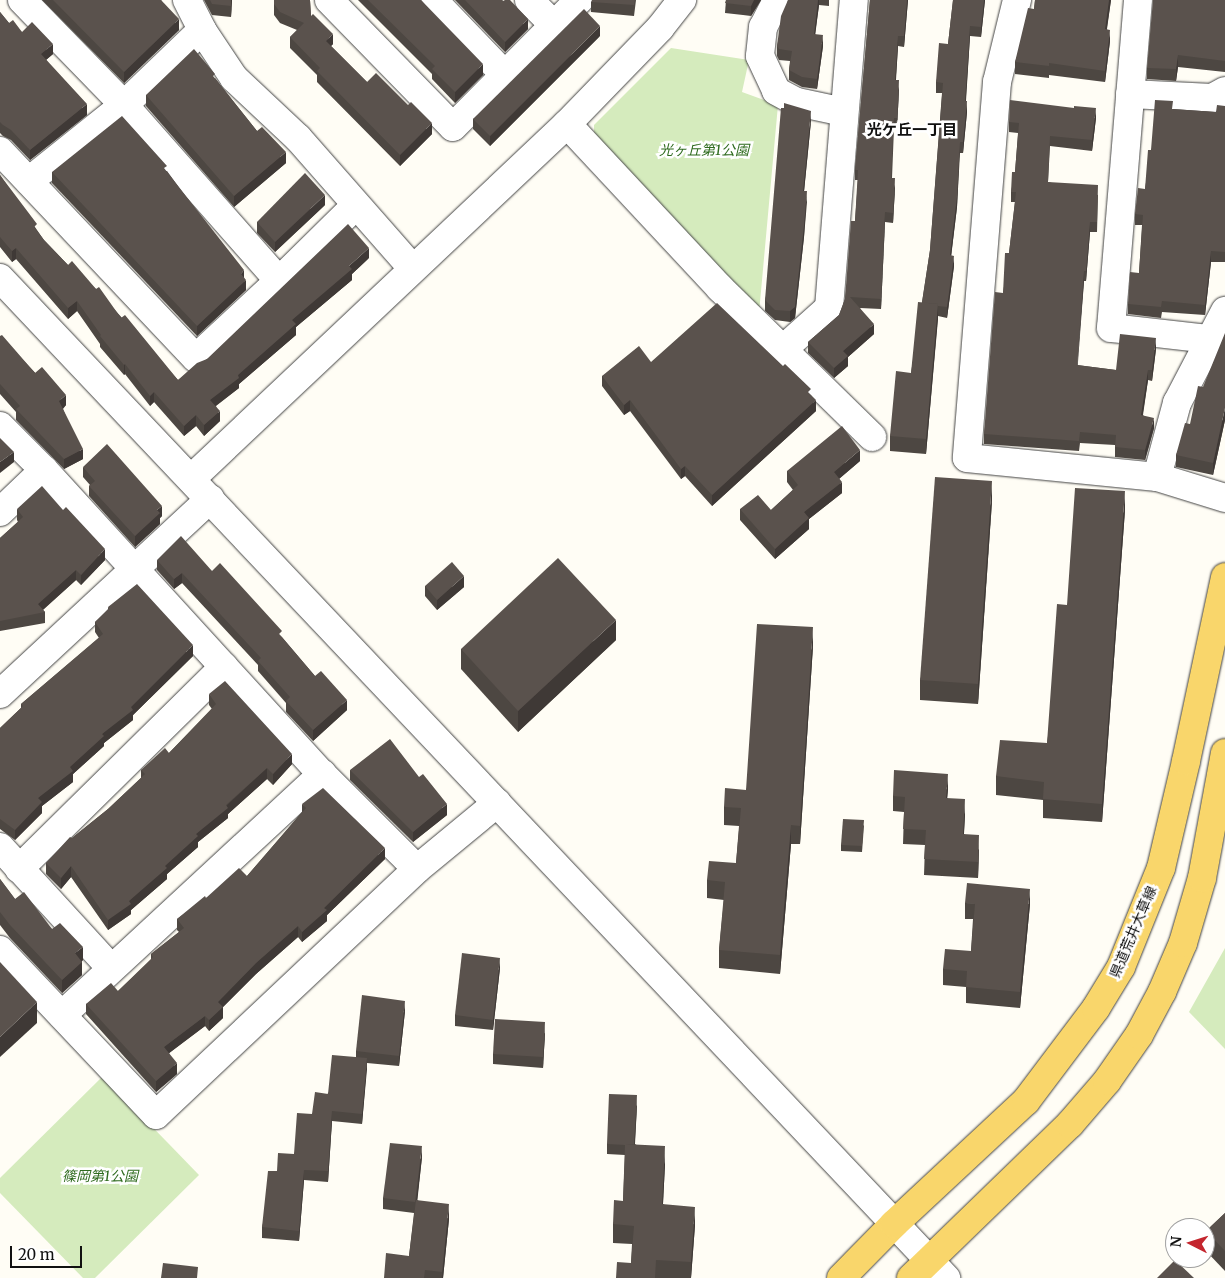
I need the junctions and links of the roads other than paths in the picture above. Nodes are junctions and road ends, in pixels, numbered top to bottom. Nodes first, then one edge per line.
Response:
1 (22, 0) edge
2 (187, 0) edge
3 (329, 0) edge
4 (433, 0) edge
5 (529, 0) edge
6 (579, 0) edge
7 (682, 0) edge
8 (777, 0) edge
9 (854, 0) edge
10 (1017, 0) edge
11 (1138, 0) edge
12 (554, 25) junction
13 (202, 30) junction
14 (504, 75) junction
15 (1225, 91) edge
16 (1130, 94) junction
17 (124, 105) junction
18 (844, 112) junction
19 (567, 124) junction
20 (0, 151) edge
21 (30, 181) junction
22 (356, 206) junction
23 (413, 268) junction
24 (0, 278) edge
25 (280, 281) junction
26 (1225, 310) edge
27 (1209, 339) junction
28 (781, 351) junction
29 (0, 426) edge
30 (872, 437) dead end
31 (44, 470) junction
32 (1158, 477) junction
33 (192, 478) junction
34 (1225, 498) edge
35 (210, 499) junction
36 (0, 512) edge
37 (135, 570) junction
38 (1225, 577) edge
39 (224, 667) junction
40 (0, 694) edge
41 (1225, 752) edge
42 (322, 774) junction
43 (497, 802) junction
44 (0, 847) edge
45 (19, 868) junction
46 (417, 870) junction
47 (0, 950) edge
48 (111, 968) junction
49 (62, 1015) junction
50 (894, 1224) junction
51 (929, 1272) edge
52 (841, 1278) edge

1 - 17 street
2 - 13 street
3 - 14 street
4 - 14 street
5 - 12 street
6 - 12 street
7 - 19 street
8 - 18 street
9 - 18 street
10 - 32 street
11 - 16 street
12 - 14 street
13 - 17 street
13 - 22 street
15 - 16 street
16 - 27 street
17 - 21 street
17 - 25 street
18 - 28 street
19 - 23 street
19 - 28 street
20 - 21 street
21 - 25 street
22 - 23 street
22 - 25 street
23 - 33 street
24 - 33 street
26 - 27 street
27 - 32 street
28 - 30 street
29 - 31 street
31 - 36 street
31 - 37 street
32 - 34 street
33 - 35 street
35 - 37 street
35 - 43 street
37 - 39 street
37 - 40 street
38 - 50 main road, 県道荒井大草線
39 - 42 street
39 - 45 street
41 - 51 main road
42 - 46 street
42 - 48 street
43 - 46 street
43 - 50 street
44 - 45 street
45 - 48 street
46 - 49 street
47 - 49 street
48 - 49 street
50 - 51 street
50 - 52 main road, 県道荒井大草線

